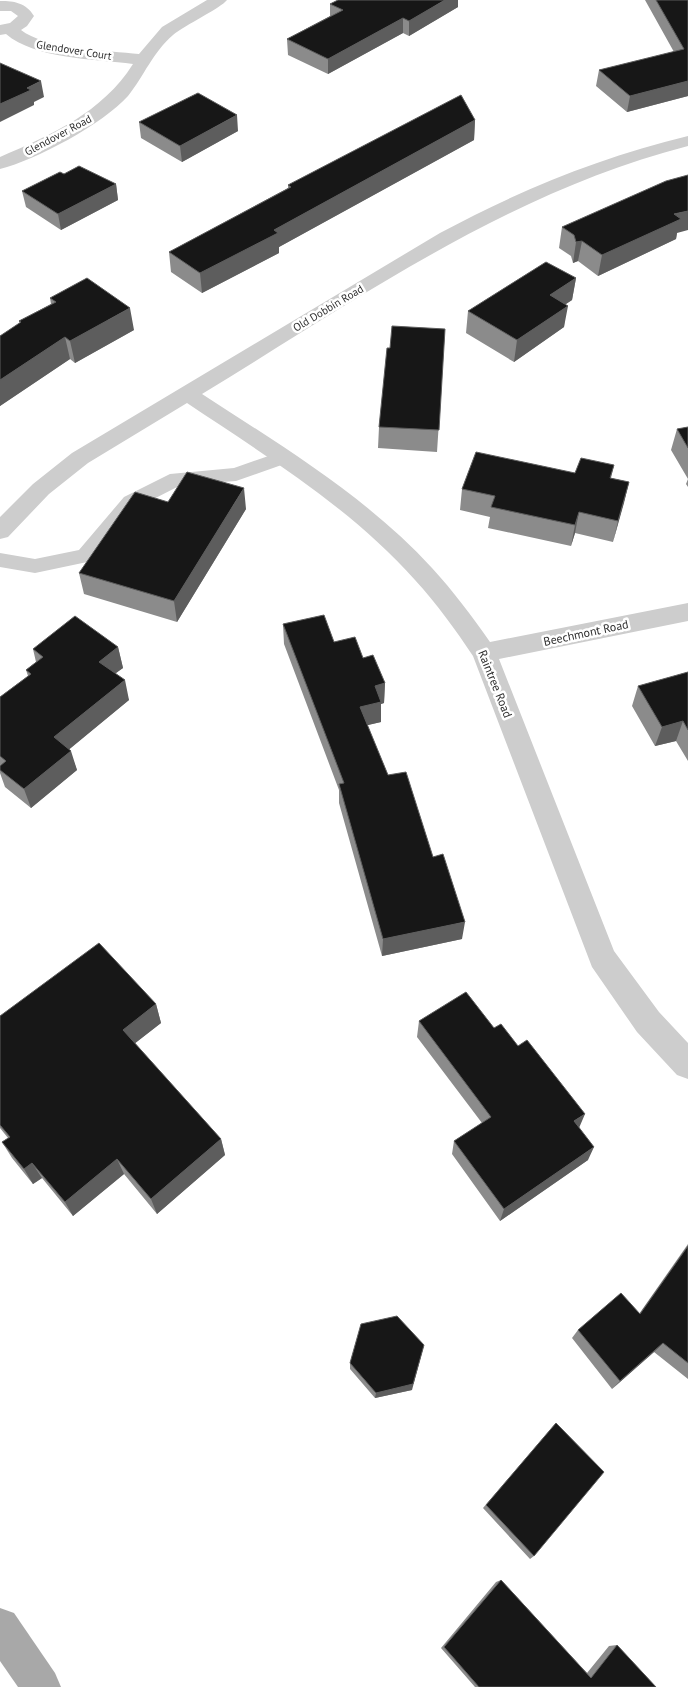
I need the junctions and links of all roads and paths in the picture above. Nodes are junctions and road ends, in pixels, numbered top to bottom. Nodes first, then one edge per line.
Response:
1 (219, 0) edge
2 (0, 6) edge
3 (5, 29) edge
4 (143, 60) junction
5 (688, 141) edge
6 (0, 164) edge
7 (186, 394) junction
8 (282, 457) junction
9 (0, 531) edge
10 (0, 560) edge
11 (688, 612) edge
12 (484, 653) junction
13 (688, 1065) edge
14 (0, 1627) edge
15 (41, 1687) edge

1 - 4 street, Glendover Road
2 - 3 street, Glendover Court
3 - 4 street, Glendover Court
4 - 6 street, Glendover Road
5 - 7 street, Old Dobbin Road
7 - 8 street, Raintree Road
7 - 9 street, Old Dobbin Road
8 - 10 lane
8 - 12 street, Raintree Road
11 - 12 street, Beechmont Road
12 - 13 street, Raintree Road
14 - 15 main road

